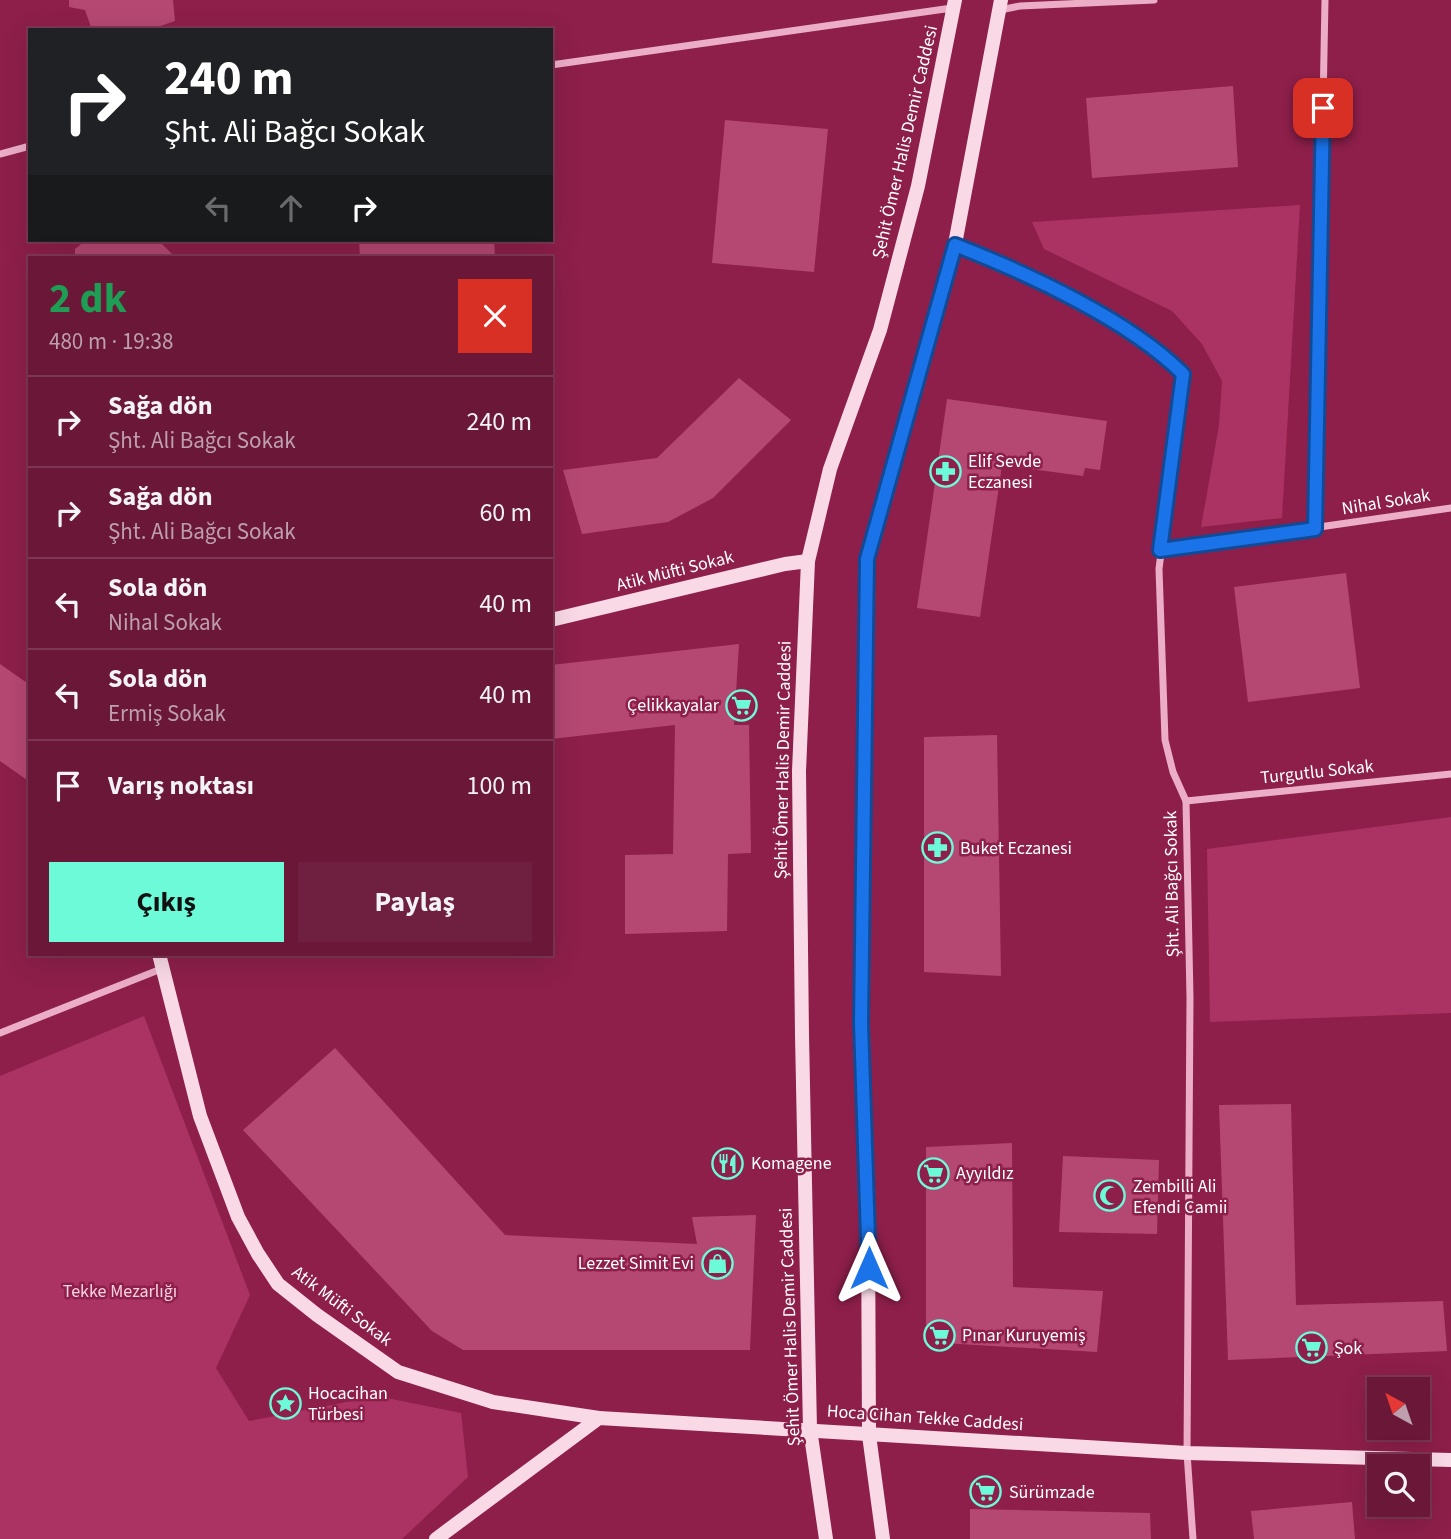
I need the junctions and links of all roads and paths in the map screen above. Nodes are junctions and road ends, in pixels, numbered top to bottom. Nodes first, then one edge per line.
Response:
1 (1154, 0) edge
2 (1325, 0) edge
3 (955, 4) edge
4 (1001, 5) edge
5 (553, 65) edge
6 (28, 147) edge
7 (0, 154) edge
8 (955, 245) junction
9 (1451, 508) edge
10 (1315, 529) junction
11 (1160, 550) junction
12 (808, 561) junction
13 (553, 620) edge
14 (1451, 774) edge
15 (1186, 801) junction
16 (160, 961) edge
17 (0, 1033) edge
18 (599, 1418) junction
19 (810, 1429) junction
20 (869, 1435) junction
21 (1186, 1453) junction
22 (1451, 1460) edge
23 (436, 1539) edge
24 (826, 1539) edge
25 (883, 1539) edge
26 (1193, 1539) edge

1 - 4 street
2 - 10 street
3 - 5 street
3 - 12 main road, Şehit Ömer Halis Demir Caddesi
4 - 8 main road
6 - 7 street
8 - 11 street, Şht. Ali Bağcı Sokak
8 - 20 main road
9 - 10 street, Nihal Sokak
10 - 11 street, Nihal Sokak
11 - 15 street, Şht. Ali Bağcı Sokak
12 - 13 main road, Atik Müfti Sokak
12 - 19 main road, Şehit Ömer Halis Demir Caddesi
14 - 15 street, Turgutlu Sokak
15 - 21 street, Şht. Ali Bağcı Sokak
16 - 17 street
16 - 18 main road, Atik Müfti Sokak
18 - 19 main road, Hoca Cihan Tekke Caddesi
18 - 23 main road
19 - 20 main road, Hoca Cihan Tekke Caddesi
19 - 24 main road, Şehit Ömer Halis Demir Caddesi
20 - 21 main road, Hoca Cihan Tekke Caddesi
20 - 25 main road
21 - 22 main road, Hoca Cihan Tekke Caddesi
21 - 26 street, Şht. Ali Bağcı Sokak

